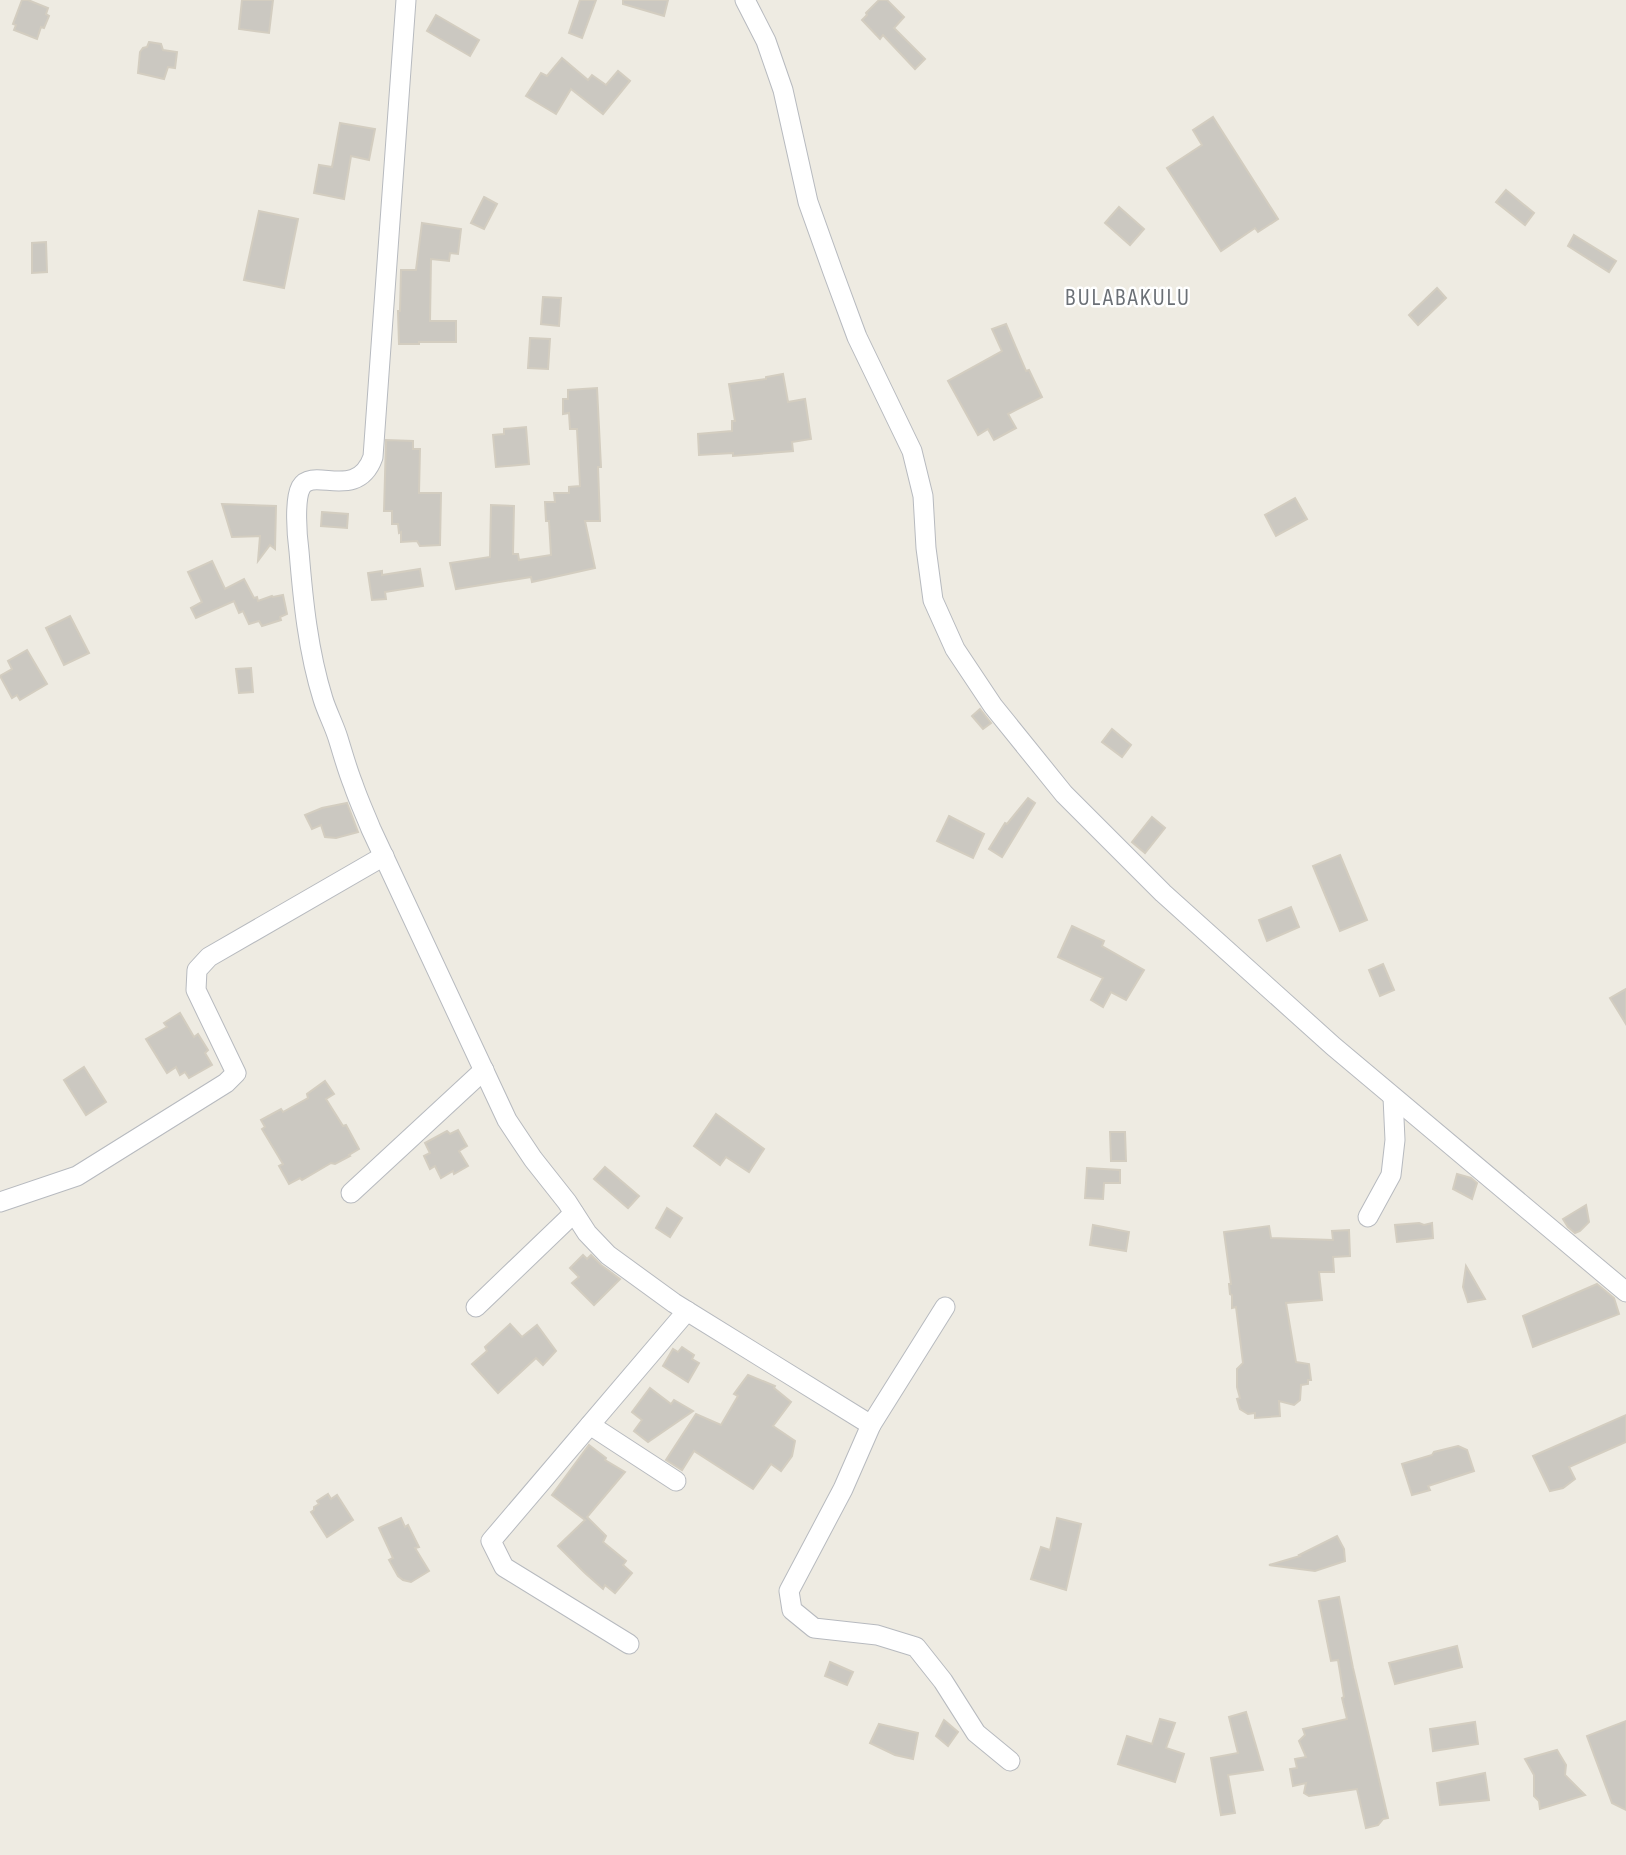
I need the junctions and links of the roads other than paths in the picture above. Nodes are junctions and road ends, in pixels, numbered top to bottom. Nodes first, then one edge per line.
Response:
1 (406, 0) edge
2 (745, 0) edge
3 (384, 856) junction
4 (484, 1070) junction
5 (1394, 1097) junction
6 (351, 1193) dead end
7 (0, 1202) edge
8 (574, 1213) junction
9 (1368, 1217) dead end
10 (1626, 1292) edge
11 (476, 1307) dead end
12 (945, 1307) dead end
13 (687, 1311) junction
14 (590, 1425) junction
15 (871, 1425) junction
16 (676, 1481) dead end
17 (629, 1644) dead end
18 (1010, 1761) dead end

1 - 3 street
2 - 5 street
3 - 4 street
3 - 7 street
4 - 6 street
4 - 8 street
5 - 9 street
5 - 10 street
8 - 11 street
8 - 13 street
12 - 15 street
13 - 14 street
13 - 15 street
14 - 16 street
14 - 17 street
15 - 18 street

